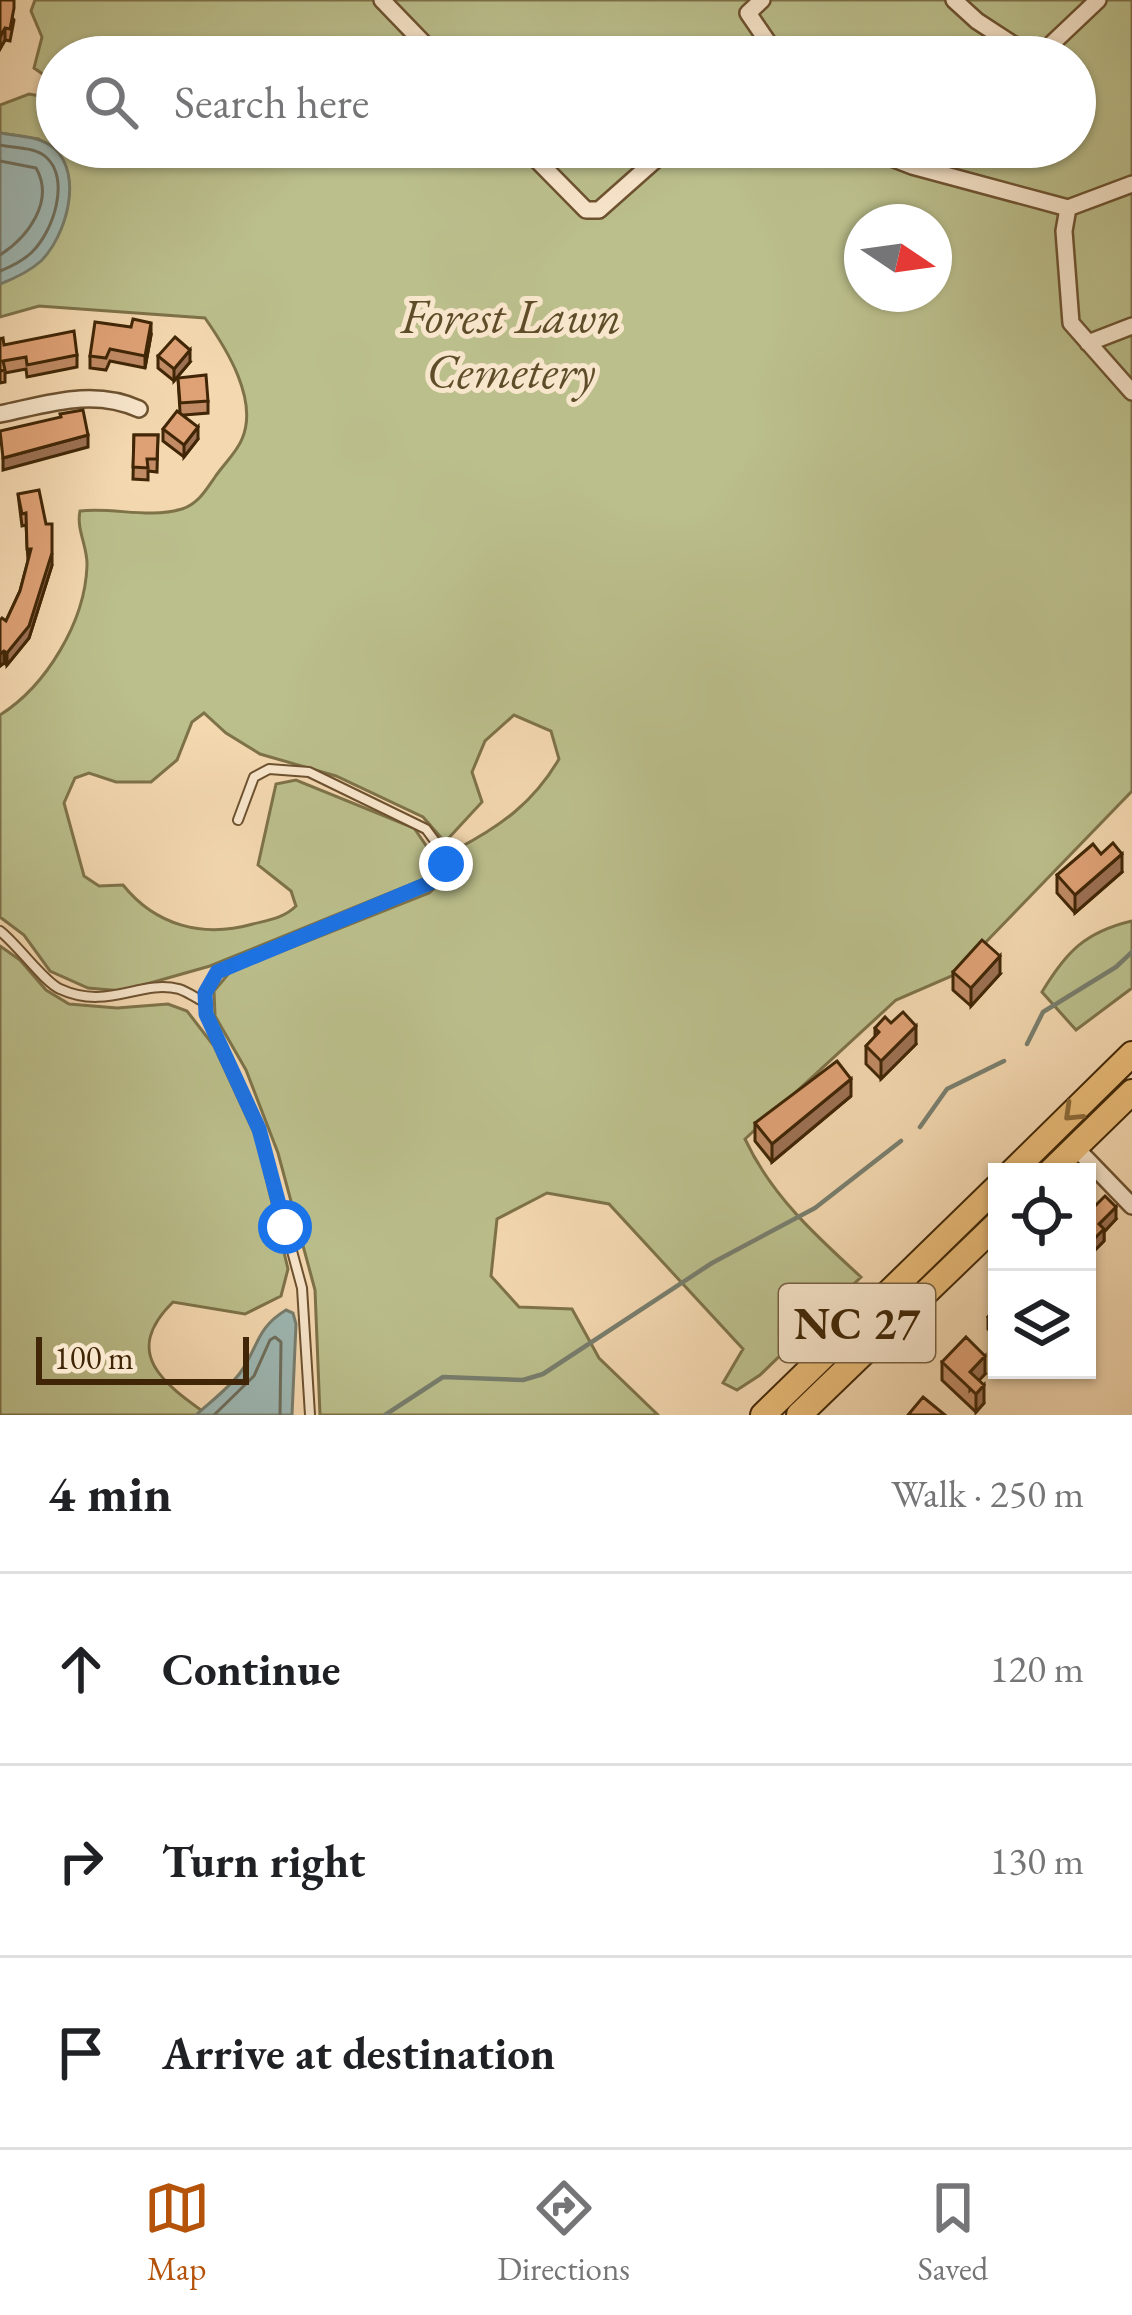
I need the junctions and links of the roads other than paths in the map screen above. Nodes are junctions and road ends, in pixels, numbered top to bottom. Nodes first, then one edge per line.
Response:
1 (382, 0) edge
2 (762, 0) edge
3 (954, 0) edge
4 (1098, 0) edge
5 (742, 6) edge
6 (417, 36) edge
7 (760, 36) edge
8 (1000, 36) edge
9 (1060, 36) edge
10 (545, 168) edge
11 (647, 168) edge
12 (919, 168) edge
13 (1132, 184) edge
14 (1068, 208) junction
15 (1132, 326) edge
16 (1088, 343) junction
17 (1132, 392) edge
18 (139, 409) dead end
19 (0, 414) edge
20 (238, 820) dead end
21 (0, 931) edge
22 (206, 1003) junction
23 (1132, 1054) edge
24 (1132, 1092) edge
25 (1076, 1147) junction
26 (1021, 1163) edge
27 (1059, 1163) edge
28 (988, 1197) edge
29 (1132, 1206) edge
30 (988, 1232) edge
31 (790, 1411) edge
32 (310, 1415) edge

1 - 6 street
2 - 5 street
3 - 8 street
4 - 9 street
5 - 7 street
10 - 11 street
12 - 14 street
13 - 14 street
14 - 16 street
15 - 16 street
16 - 17 street
18 - 19 street
20 - 22 lane
21 - 22 lane
22 - 32 lane
23 -> 26 main road
24 - 25 main road
25 - 27 main road
25 - 29 street
28 - 31 main road, NC 27
30 - 31 main road, NC 27

